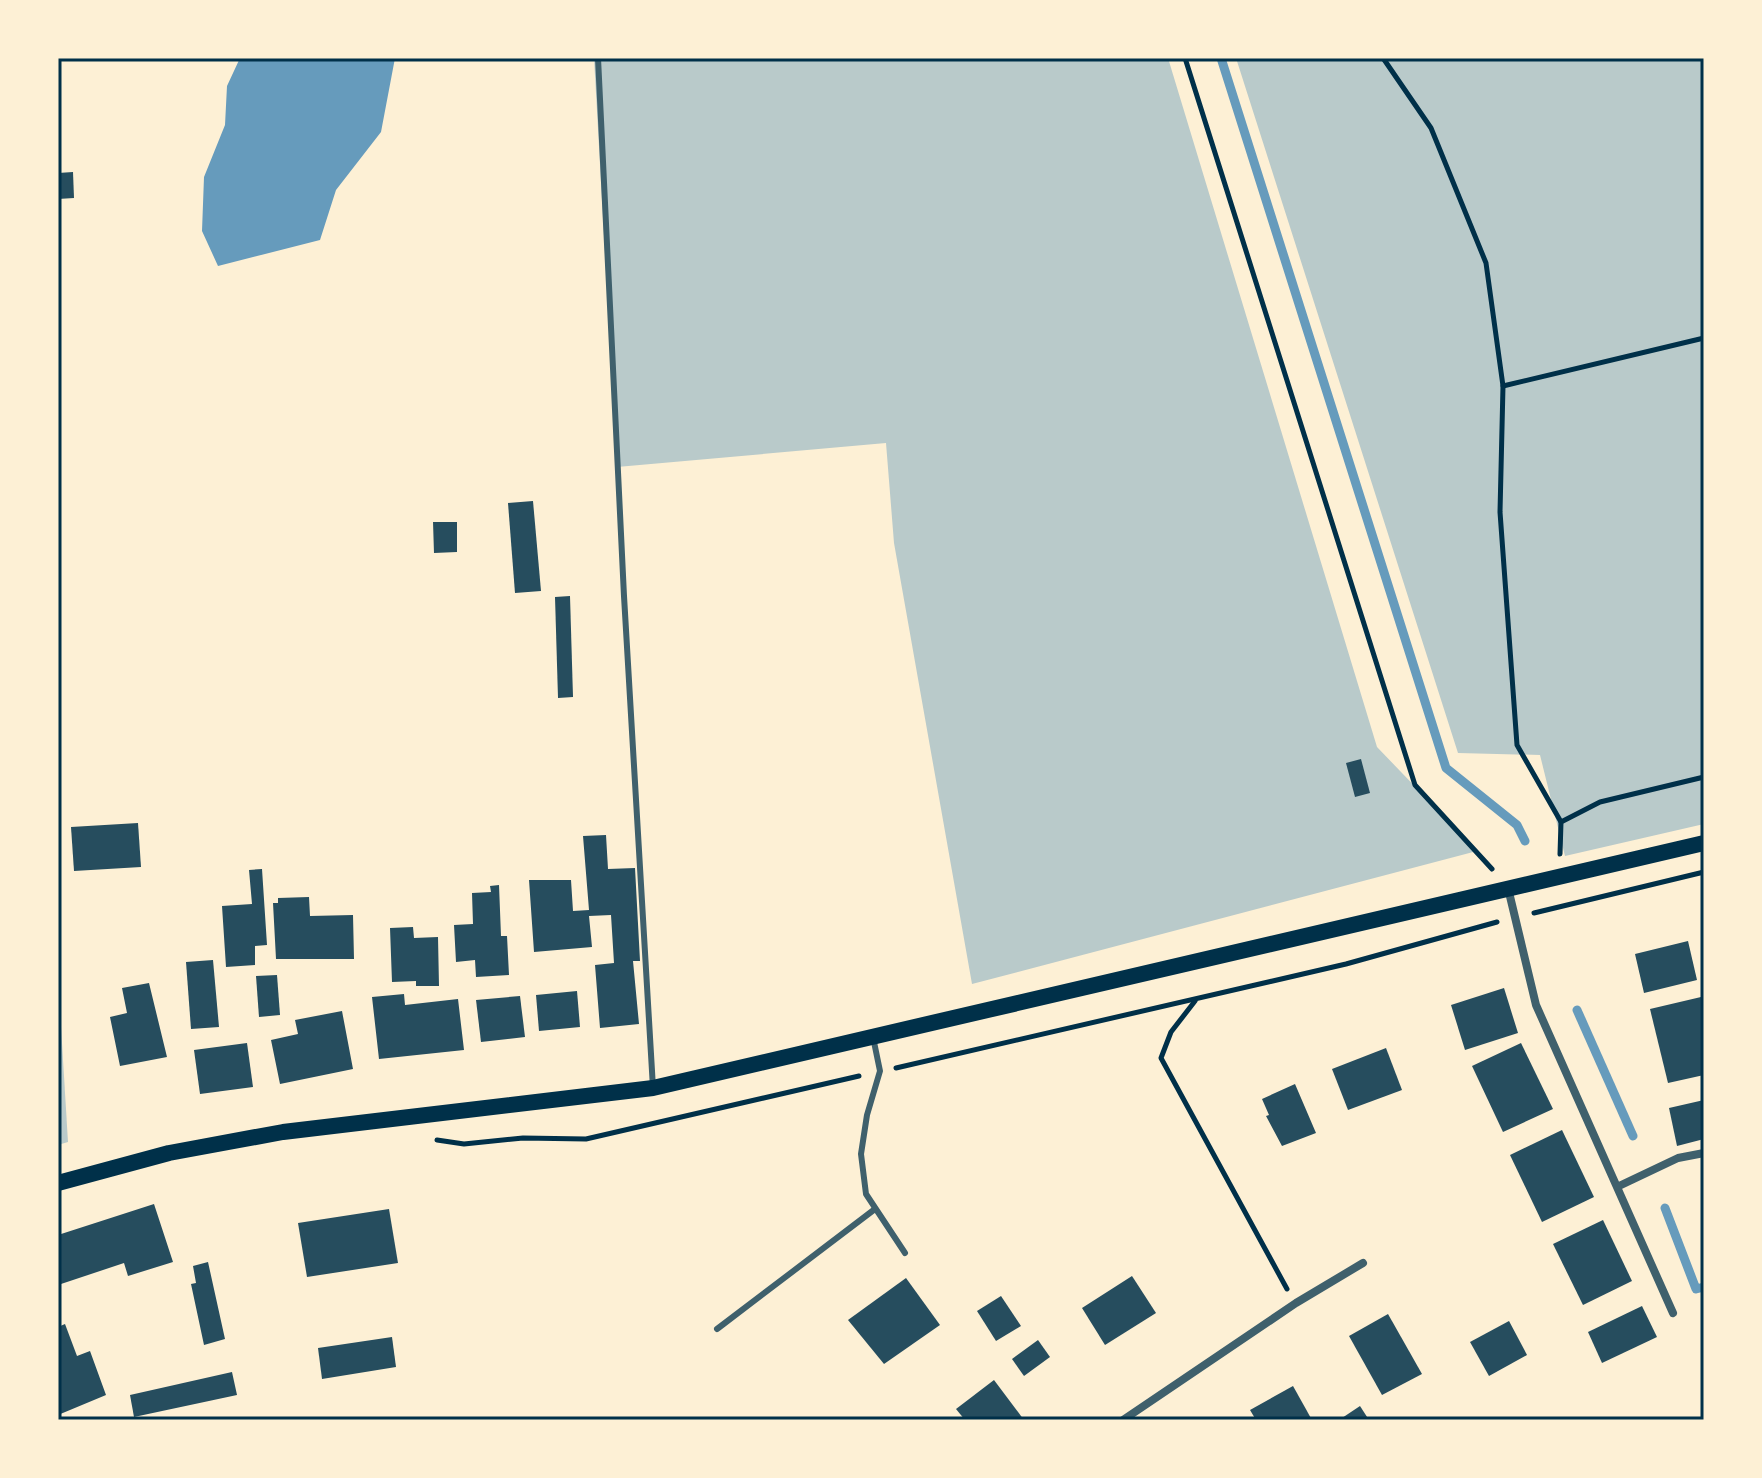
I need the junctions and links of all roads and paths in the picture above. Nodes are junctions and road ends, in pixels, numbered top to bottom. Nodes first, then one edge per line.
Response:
1 (598, 58) edge
2 (1185, 58) edge
3 (1383, 58) edge
4 (1704, 338) edge
5 (1503, 386) junction
6 (1704, 777) edge
7 (1561, 822) junction
8 (1704, 843) edge
9 (1704, 872) edge
10 (1559, 876) junction
11 (1508, 888) junction
12 (1515, 917) junction
13 (1196, 1000) junction
14 (873, 1037) junction
15 (880, 1071) junction
16 (653, 1088) junction
17 (428, 1138) dead end
18 (1704, 1153) edge
19 (58, 1183) edge
20 (1619, 1186) junction
21 (875, 1209) junction
22 (905, 1253) dead end
23 (1363, 1263) dead end
24 (1296, 1303) junction
25 (1673, 1313) dead end
26 (717, 1329) dead end
27 (1123, 1420) edge

1 - 16 lane
2 - 11 path
3 - 5 path
4 - 5 path
5 - 7 path
6 - 7 path
7 - 10 path
8 - 10 main road
9 - 12 path
10 - 11 main road
11 - 12 street
11 - 14 main road
12 - 13 path
12 - 20 street
13 - 15 path
13 - 24 path
14 - 15 lane
14 - 16 main road
15 - 17 path
15 - 21 lane
16 - 19 main road
18 - 20 street
20 - 25 street
21 - 22 lane
21 - 26 lane
23 - 24 street
24 - 27 street

